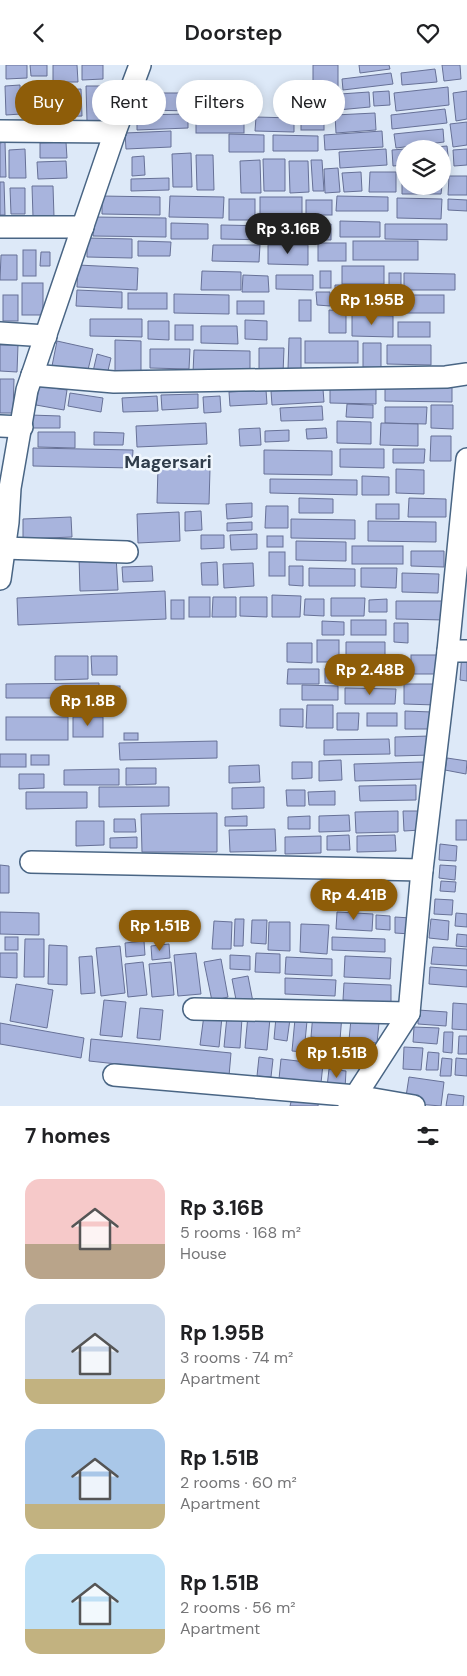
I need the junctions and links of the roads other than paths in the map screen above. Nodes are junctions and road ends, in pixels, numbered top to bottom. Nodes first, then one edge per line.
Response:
1 (140, 65) edge
2 (0, 131) edge
3 (115, 132) junction
4 (0, 227) edge
5 (83, 227) junction
6 (0, 333) edge
7 (46, 335) junction
8 (467, 374) edge
9 (32, 375) junction
10 (0, 426) edge
11 (22, 427) junction
12 (467, 459) edge
13 (4, 522) edge
14 (3, 548) junction
15 (127, 552) dead end
16 (0, 579) edge
17 (458, 651) edge
18 (31, 862) dead end
19 (422, 870) junction
20 (194, 1009) dead end
21 (409, 1013) junction
22 (114, 1075) dead end
23 (353, 1101) edge
24 (414, 1106) edge

1 - 3 street
2 - 3 street
3 - 5 street
4 - 5 street
5 - 7 street
6 - 7 street
7 - 9 street
8 - 9 street
9 - 11 street
10 - 11 street
11 - 13 street
12 - 17 street
13 - 14 street
14 - 15 street
14 - 16 street
17 - 19 street
18 - 19 street
19 - 21 street
20 - 21 street
21 - 23 street
22 - 23 street
23 - 24 street

